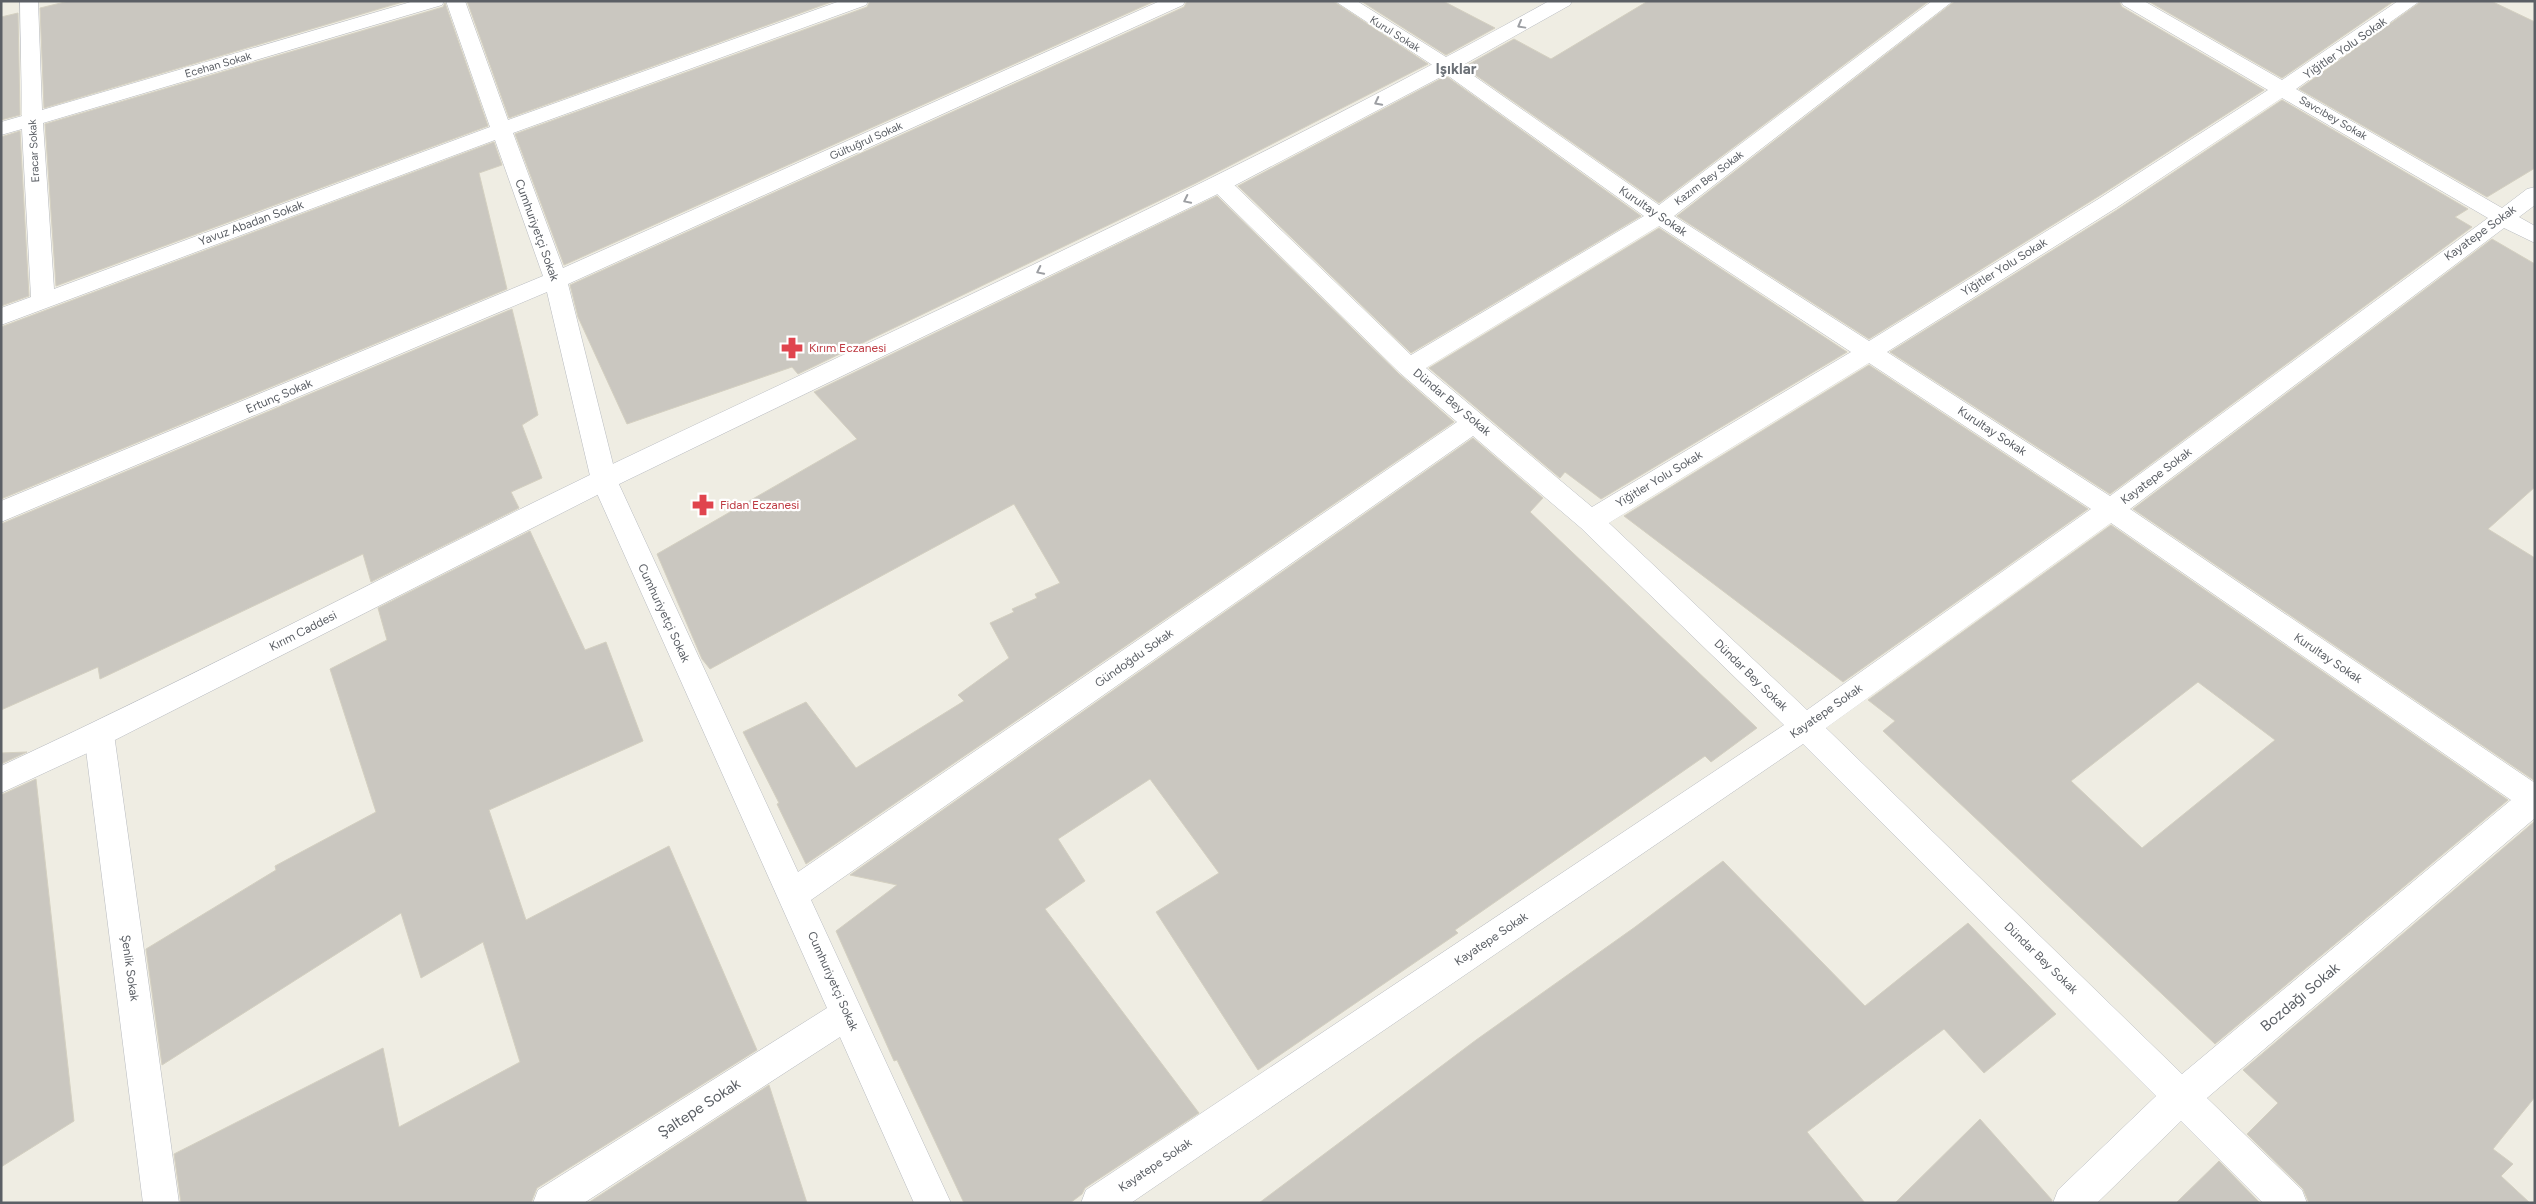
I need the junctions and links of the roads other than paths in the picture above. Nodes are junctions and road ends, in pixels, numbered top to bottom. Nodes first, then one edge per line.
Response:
1 (29, 1) edge
2 (435, 1) edge
3 (455, 1) edge
4 (859, 1) edge
5 (1176, 1) edge
6 (1344, 1) edge
7 (1563, 1) edge
8 (1944, 1) edge
9 (2130, 1) edge
10 (2411, 1) edge
11 (1447, 66) junction
12 (2285, 90) junction
13 (32, 120) junction
14 (1, 129) edge
15 (501, 130) junction
16 (1220, 184) junction
17 (2535, 194) edge
18 (1659, 216) junction
19 (2502, 216) junction
20 (2535, 236) edge
21 (556, 280) junction
22 (43, 301) junction
23 (1, 317) edge
24 (1871, 352) junction
25 (1410, 367) junction
26 (1475, 422) junction
27 (604, 480) junction
28 (2111, 509) junction
29 (1, 512) edge
30 (1590, 521) junction
31 (1805, 727) junction
32 (99, 734) junction
33 (1, 780) edge
34 (2534, 799) edge
35 (793, 894) junction
36 (848, 1014) junction
37 (2182, 1096) junction
38 (161, 1203) edge
39 (551, 1203) edge
40 (933, 1203) edge
41 (1099, 1203) edge
42 (2071, 1203) edge
43 (2288, 1203) edge

1 - 13 street, Eracar Sokak
2 - 13 street, Ecehan Sokak
3 - 15 street, Cumhuriyetçi Sokak
4 - 15 street, Yavuz Abadan Sokak
5 - 21 street, Gültuğrul Sokak
6 - 11 street, Kurul Sokak
7 -> 11 street, Kırım Caddesi
8 - 18 street, Kazım Bey Sokak
9 - 12 street, Savcıbey Sokak
10 - 12 street, Yiğitler Yolu Sokak
11 -> 16 street, Kırım Caddesi
11 - 18 street, Kurultay Sokak
12 - 19 street, Savcıbey Sokak
12 - 24 street, Yiğitler Yolu Sokak
13 - 14 street, Ecehan Sokak
13 - 22 street, Eracar Sokak
15 - 21 street, Cumhuriyetçi Sokak
15 - 22 street, Yavuz Abadan Sokak
16 - 25 street, Dündar Bey Sokak
16 -> 27 street, Kırım Caddesi
17 - 19 street, Kayatepe Sokak
18 - 24 street, Kurultay Sokak
18 - 25 street, Kazım Bey Sokak
19 - 20 street, Savcıbey Sokak
19 - 28 street, Kayatepe Sokak
21 - 27 street, Cumhuriyetçi Sokak
21 - 29 street, Ertunç Sokak
22 - 23 street, Yavuz Abadan Sokak
24 - 28 street, Kurultay Sokak
24 - 30 street, Yiğitler Yolu Sokak
25 - 26 street, Dündar Bey Sokak
26 - 30 street, Dündar Bey Sokak
26 - 35 street, Gündoğdu Sokak
27 - 32 street, Kırım Caddesi
27 - 35 street, Cumhuriyetçi Sokak
28 - 31 street, Kayatepe Sokak
28 - 34 street, Kurultay Sokak
30 - 31 street, Dündar Bey Sokak
31 - 37 street, Dündar Bey Sokak
31 - 41 street, Kayatepe Sokak
32 - 33 street, Kırım Caddesi
32 - 38 street, Şenlik Sokak
34 - 37 street, Bozdağı Sokak
35 - 36 street, Cumhuriyetçi Sokak
36 - 39 street, Şaltepe Sokak
36 - 40 street, Cumhuriyetçi Sokak
37 - 42 street, Bozdağı Sokak
37 - 43 street, Dündar Bey Sokak

